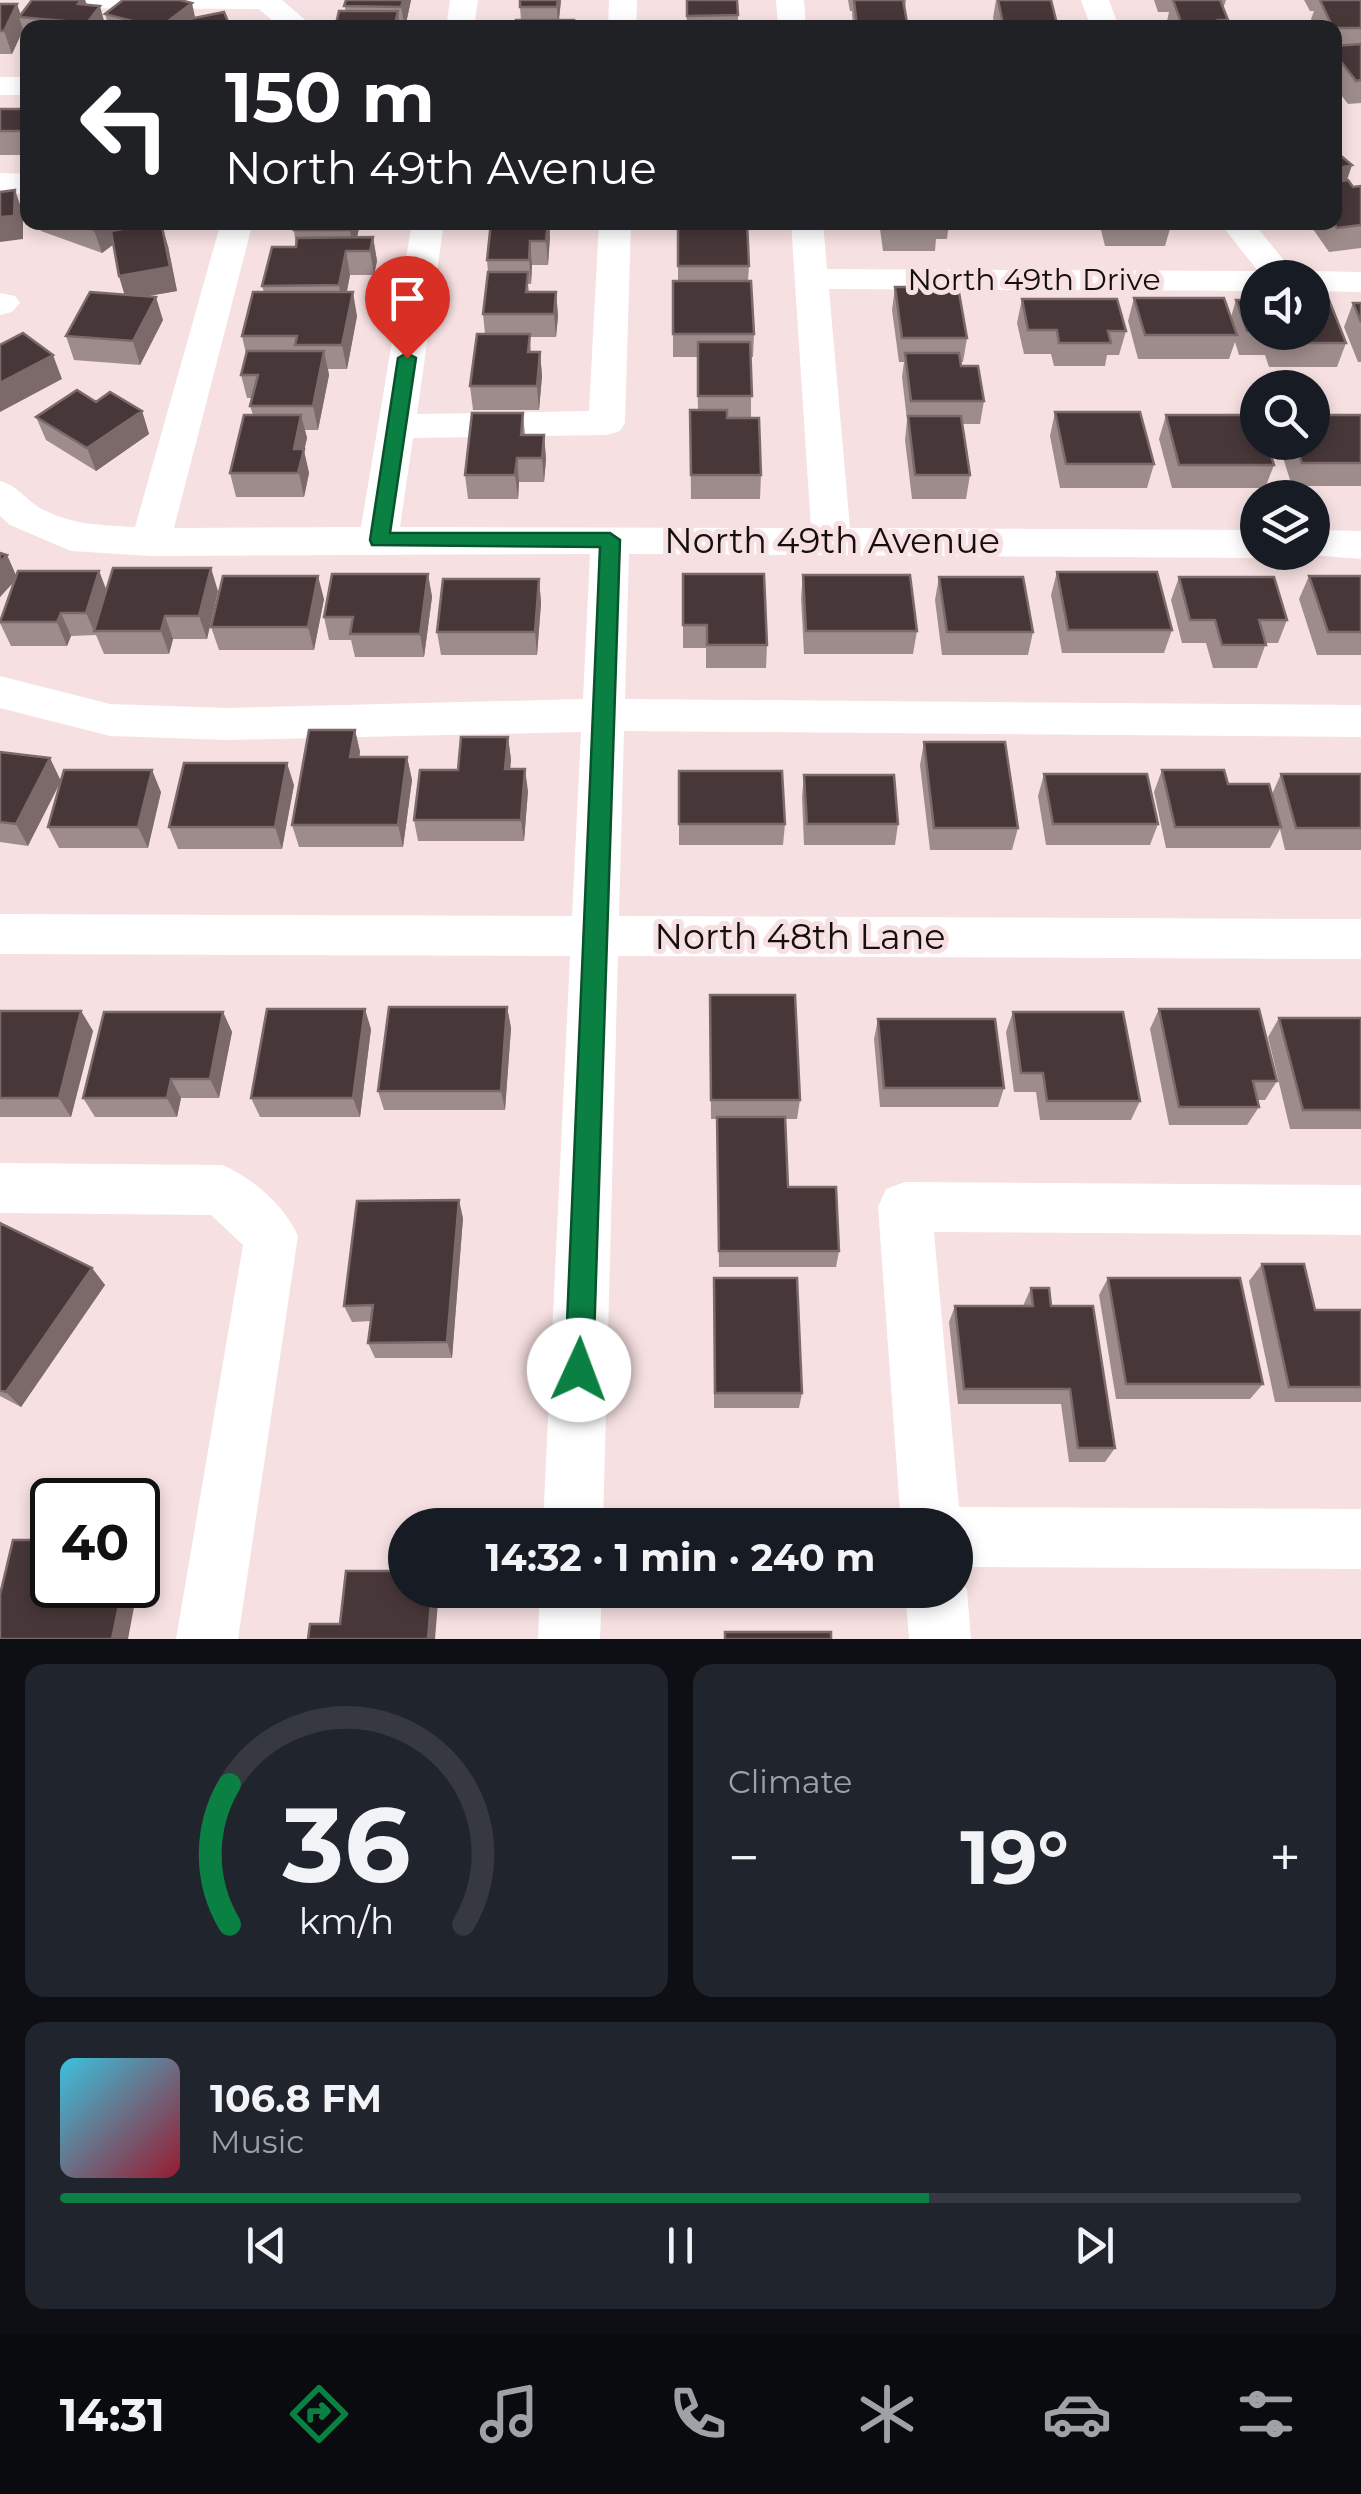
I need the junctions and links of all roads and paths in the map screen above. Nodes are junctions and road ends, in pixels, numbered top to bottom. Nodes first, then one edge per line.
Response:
1 (44, 0) edge
2 (291, 20) edge
3 (234, 230) edge
4 (427, 230) edge
5 (615, 230) edge
6 (808, 230) edge
7 (1242, 230) edge
8 (1266, 260) edge
9 (812, 280) junction
10 (1240, 281) edge
11 (1330, 281) edge
12 (1361, 282) edge
13 (396, 426) junction
14 (0, 494) edge
15 (380, 540) junction
16 (610, 540) junction
17 (831, 540) junction
18 (151, 542) junction
19 (1240, 544) edge
20 (1330, 544) edge
21 (1361, 544) edge
22 (0, 692) edge
23 (604, 715) junction
24 (1361, 720) edge
25 (0, 934) edge
26 (595, 936) junction
27 (1361, 938) edge
28 (0, 1188) edge
29 (1361, 1210) edge
30 (574, 1508) edge
31 (931, 1508) edge
32 (973, 1537) edge
33 (1361, 1539) edge
34 (570, 1608) edge
35 (937, 1608) edge
36 (207, 1639) edge
37 (569, 1639) edge
38 (940, 1639) edge

1 - 2 street
3 - 18 street
4 - 13 street
5 - 13 street
6 - 9 street
7 - 8 street
9 - 10 street, North 49th Drive
9 - 17 street
11 - 12 street
13 - 15 street
14 - 18 street, North 49th Avenue
15 - 16 street, North 49th Avenue
15 - 18 street, North 49th Avenue
16 - 17 street, North 49th Avenue
16 - 23 street
17 - 19 street, North 49th Avenue
20 - 21 street
22 - 23 street
23 - 24 street
23 - 26 street
25 - 26 street, North 48th Lane
26 - 27 street, North 48th Lane
26 - 30 street
28 - 36 street
29 - 31 street
32 - 33 street
34 - 37 street
35 - 38 street

